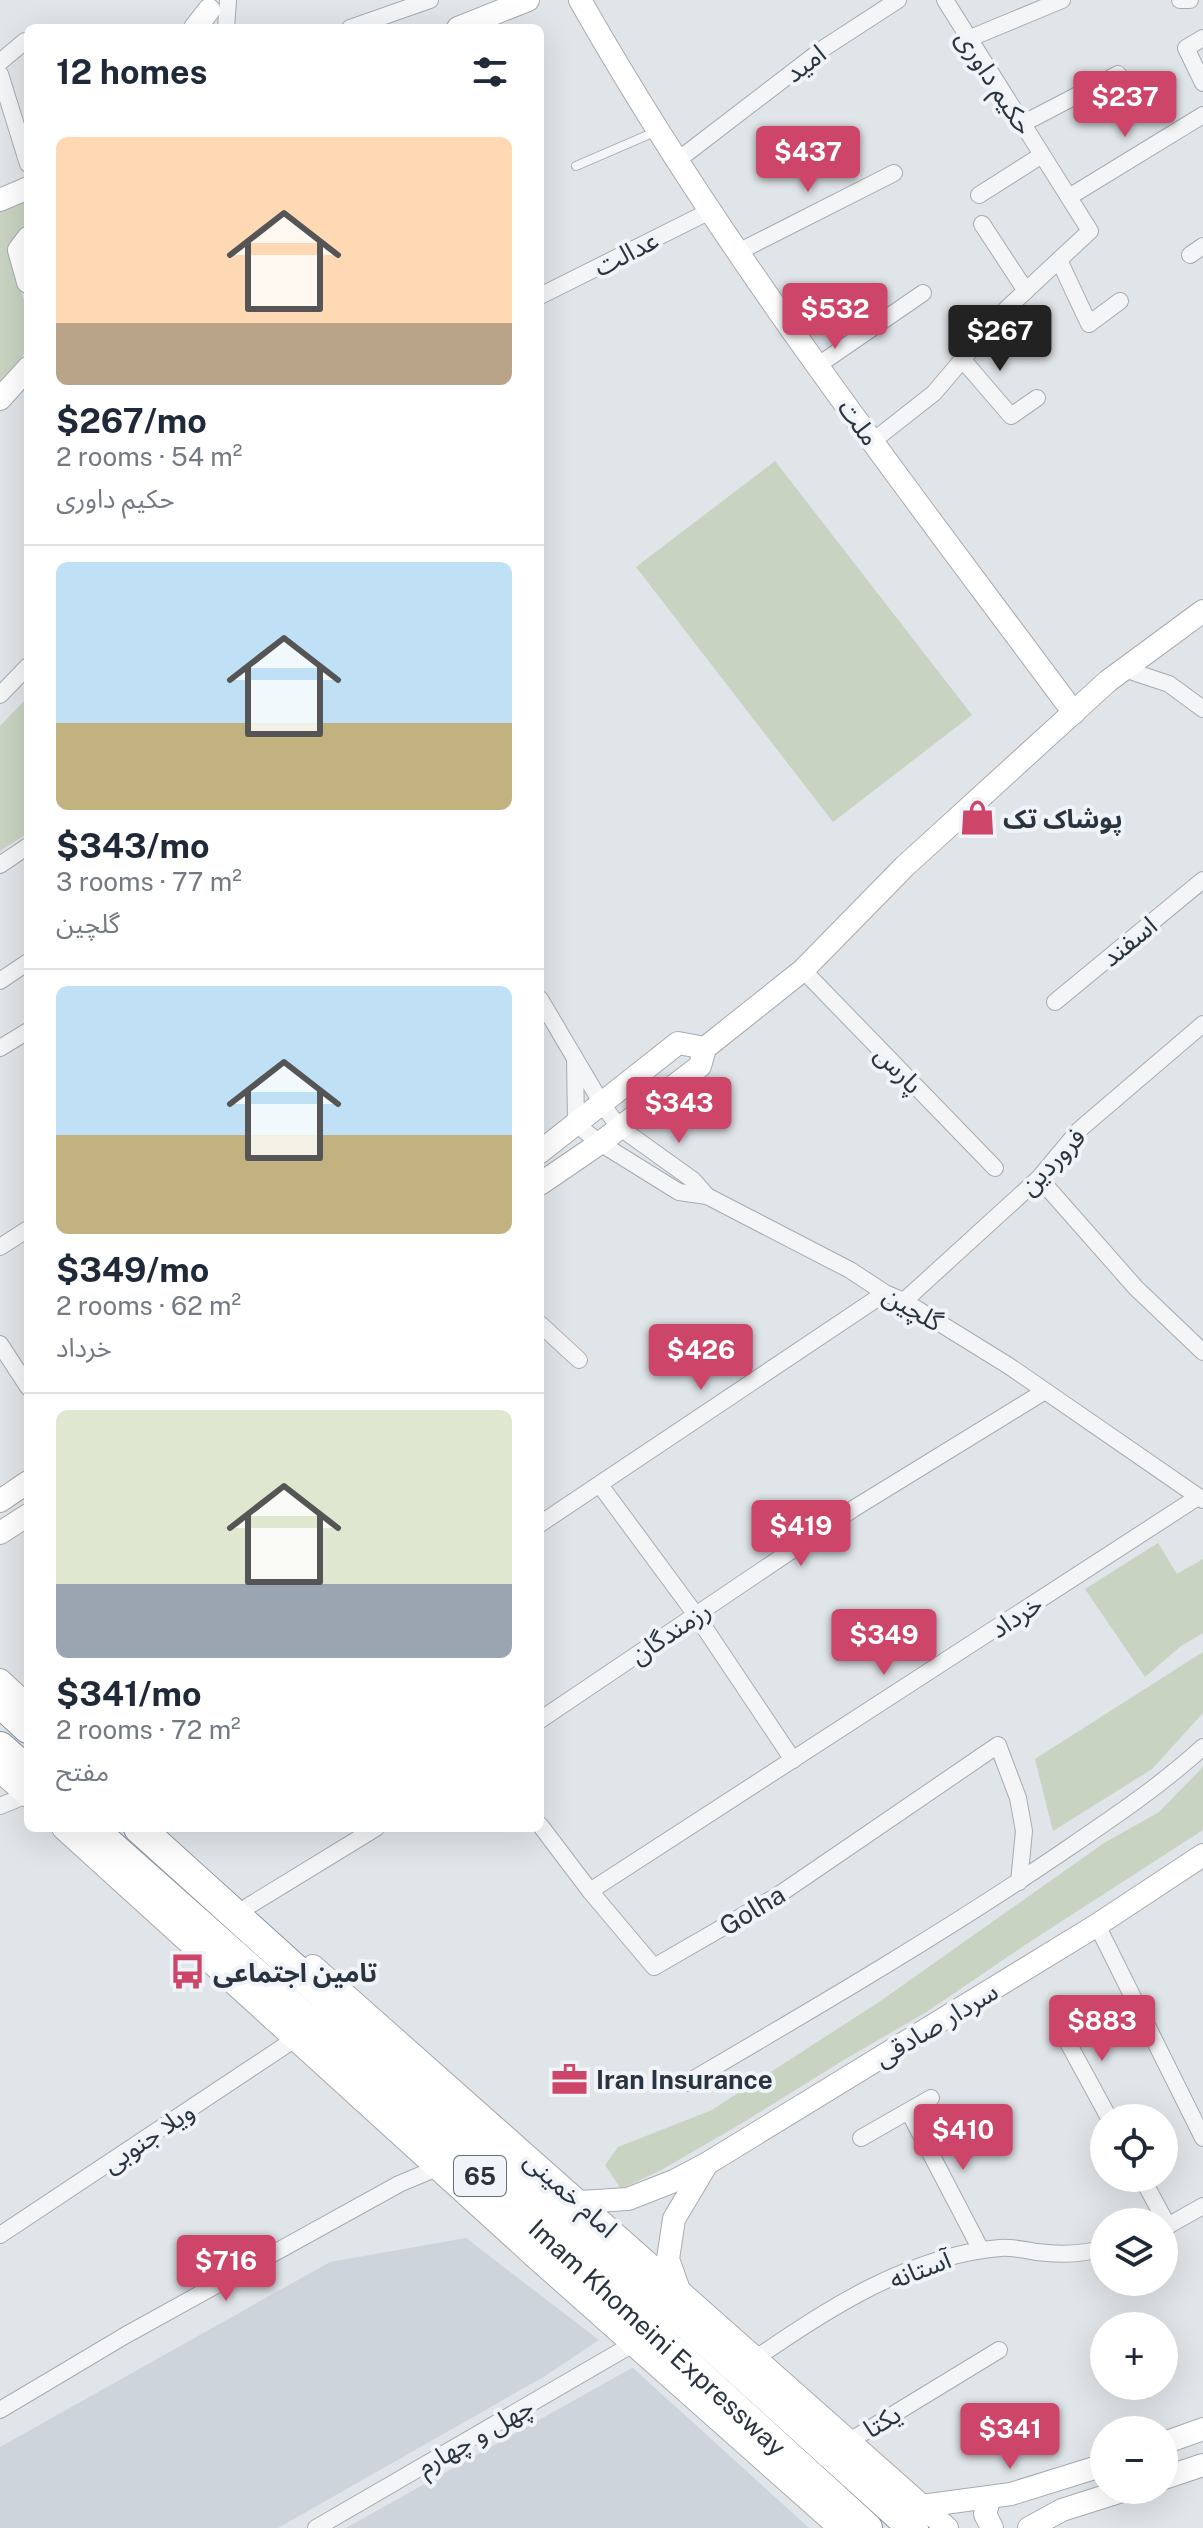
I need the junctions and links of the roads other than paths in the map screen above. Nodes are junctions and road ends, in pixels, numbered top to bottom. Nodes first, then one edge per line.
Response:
1 (430, 0) edge
2 (528, 0) edge
3 (580, 0) edge
4 (898, 0) edge
5 (945, 0) edge
6 (1062, 0) edge
7 (1180, 0) edge
8 (1190, 0) edge
9 (361, 24) edge
10 (468, 24) edge
11 (1203, 38) edge
12 (968, 39) junction
13 (24, 42) edge
14 (0, 62) edge
15 (0, 74) edge
16 (1118, 74) dead end
17 (1203, 83) edge
18 (1203, 115) edge
19 (1022, 124) junction
20 (658, 130) junction
21 (24, 151) edge
22 (1042, 155) junction
23 (678, 160) junction
24 (576, 166) dead end
25 (894, 173) dead end
26 (24, 190) edge
27 (979, 195) dead end
28 (1069, 197) junction
29 (0, 200) edge
30 (712, 210) junction
31 (982, 224) dead end
32 (24, 243) edge
33 (740, 251) junction
34 (1059, 260) junction
35 (24, 268) edge
36 (1026, 291) junction
37 (923, 293) dead end
38 (544, 294) edge
39 (1120, 301) dead end
40 (962, 359) junction
41 (817, 366) junction
42 (24, 372) edge
43 (1037, 398) dead end
44 (0, 399) edge
45 (873, 441) junction
46 (1203, 611) edge
47 (1124, 669) junction
48 (24, 670) edge
49 (0, 695) edge
50 (1199, 700) edge
51 (1074, 713) junction
52 (24, 849) edge
53 (0, 865) edge
54 (1203, 880) edge
55 (24, 965) edge
56 (803, 970) junction
57 (0, 981) edge
58 (1055, 1002) dead end
59 (544, 1006) edge
60 (1203, 1024) edge
61 (24, 1033) edge
62 (0, 1048) edge
63 (705, 1048) junction
64 (575, 1058) junction
65 (602, 1104) junction
66 (576, 1124) junction
67 (619, 1127) junction
68 (600, 1143) junction
69 (544, 1149) edge
70 (995, 1168) dead end
71 (1039, 1178) junction
72 (544, 1181) edge
73 (707, 1196) junction
74 (24, 1232) edge
75 (0, 1247) edge
76 (885, 1293) junction
77 (904, 1301) junction
78 (544, 1328) edge
79 (0, 1344) edge
80 (1203, 1352) edge
81 (579, 1360) dead end
82 (24, 1381) edge
83 (1045, 1391) junction
84 (24, 1485) edge
85 (600, 1485) junction
86 (1201, 1498) edge
87 (0, 1501) edge
88 (24, 1518) edge
89 (544, 1521) edge
90 (0, 1533) edge
91 (696, 1615) junction
92 (0, 1680) edge
93 (0, 1702) edge
94 (24, 1702) edge
95 (544, 1717) edge
96 (24, 1724) edge
97 (0, 1747) edge
98 (1203, 1747) edge
99 (793, 1760) junction
100 (24, 1768) edge
101 (0, 1771) edge
102 (24, 1792) edge
103 (24, 1797) edge
104 (0, 1806) edge
105 (544, 1830) edge
106 (67, 1832) edge
107 (96, 1832) edge
108 (144, 1832) edge
109 (163, 1832) edge
110 (369, 1832) edge
111 (1203, 1855) edge
112 (1019, 1882) junction
113 (590, 1891) junction
114 (247, 1907) junction
115 (1097, 1925) junction
116 (1060, 2028) dead end
117 (295, 2039) junction
118 (687, 2083) dead end
119 (931, 2098) dead end
120 (1101, 2104) edge
121 (909, 2112) junction
122 (861, 2138) dead end
123 (1203, 2138) edge
124 (708, 2163) junction
125 (437, 2168) junction
126 (580, 2202) junction
127 (1203, 2206) edge
128 (1178, 2220) edge
129 (0, 2235) edge
130 (981, 2250) junction
131 (1090, 2252) edge
132 (679, 2292) junction
133 (633, 2344) junction
134 (999, 2350) dead end
135 (755, 2359) junction
136 (0, 2410) edge
137 (1203, 2429) edge
138 (1178, 2438) edge
139 (848, 2442) junction
140 (1203, 2465) edge
141 (1090, 2469) edge
142 (1178, 2473) edge
143 (990, 2497) junction
144 (1090, 2501) edge
145 (918, 2517) edge
146 (316, 2528) edge
147 (840, 2528) edge
148 (867, 2528) edge
149 (947, 2528) edge
150 (992, 2528) edge
151 (1029, 2528) edge

1 - 9 street
2 - 10 main road
3 - 20 main road, ملت
4 - 23 street, امید
5 - 12 street, حکیم داوری
6 - 12 street
7 - 8 street
11 - 17 street
12 - 19 street, حکیم داوری
13 - 14 street
15 - 21 street
16 - 19 street
18 - 28 street
19 - 22 street, حکیم داوری
20 - 23 main road, ملت
20 - 24 lane
22 - 27 street
22 - 28 street, حکیم داوری
23 - 30 main road, ملت
25 - 33 street
26 - 29 main road
28 - 34 street, حکیم داوری
30 - 33 main road, ملت
30 - 38 street, عدالت
31 - 36 street
32 - 35 main road
33 - 41 main road, ملت
34 - 36 street, حکیم داوری
34 - 39 street
36 - 40 street, حکیم داوری
37 - 41 street
40 - 43 street
40 - 45 street, حکیم داوری
41 - 45 main road, ملت
42 - 44 main road
45 - 51 main road, ملت
46 - 47 main road
47 - 50 street
47 - 51 main road
48 - 49 street
51 - 56 main road
52 - 53 street
54 - 58 street, اسفند
55 - 57 street
56 - 63 main road
56 - 70 street, پارس
59 - 64 street, گلچین
60 - 71 street, فروردین
61 - 62 street
63 - 65 main road
63 - 67 main road
64 - 65 street, گلچین
64 - 66 street
65 - 66 main road
65 - 67 street, گلچین
66 - 68 street
66 - 69 main road
67 - 68 main road
67 - 73 street, گلچین
68 - 72 main road
68 - 73 street
71 - 77 street, فروردین
71 - 80 street
73 - 76 street, گلچین
74 - 75 street
76 - 77 street, گلچین
76 - 85 street
77 - 83 street, گلچین
78 - 81 street
79 - 82 street
83 - 86 street, گلچین
83 - 91 street, رزمندگان
84 - 87 main road
85 - 89 street
85 - 91 street
86 - 99 street, خرداد
88 - 90 main road
91 - 95 street, رزمندگان
91 - 99 street
92 - 94 main road
93 - 96 highway
97 - 100 highway
98 - 112 street
99 - 113 street, خرداد
101 - 102 main road
103 - 104 street
105 - 113 street, Golha
106 - 117 main road
107 - 148 highway, Imam Khomeini Expressway / 65
108 - 145 highway, Imam Khomeini Expressway / 65
109 - 114 main road, امام خمینی
110 - 114 street
111 - 115 main road, سردار صادقی
112 - 113 street, Golha
112 - 118 street
114 - 126 main road, امام خمینی
115 - 123 street
115 - 124 main road, سردار صادقی
116 - 120 street
117 - 125 main road
117 - 129 street, ویلا جنوبی
119 - 121 street
121 - 122 street
121 - 130 street
124 - 126 main road, سردار صادقی
124 - 132 main road
125 - 133 main road
125 - 136 street
126 - 132 main road, امام خمینی
127 - 128 street
130 - 131 street, آستانه
130 - 135 street, آستانه
132 - 135 main road, امام خمینی
133 - 146 street, چهل و چهارم
133 - 147 main road
134 - 139 street, یکتا
135 - 139 main road, امام خمینی
137 - 138 main road
139 - 145 main road, امام خمینی
140 - 142 main road
141 - 143 main road
143 - 145 main road
143 - 150 main road
144 - 151 main road
145 - 149 main road, امام خمینی

